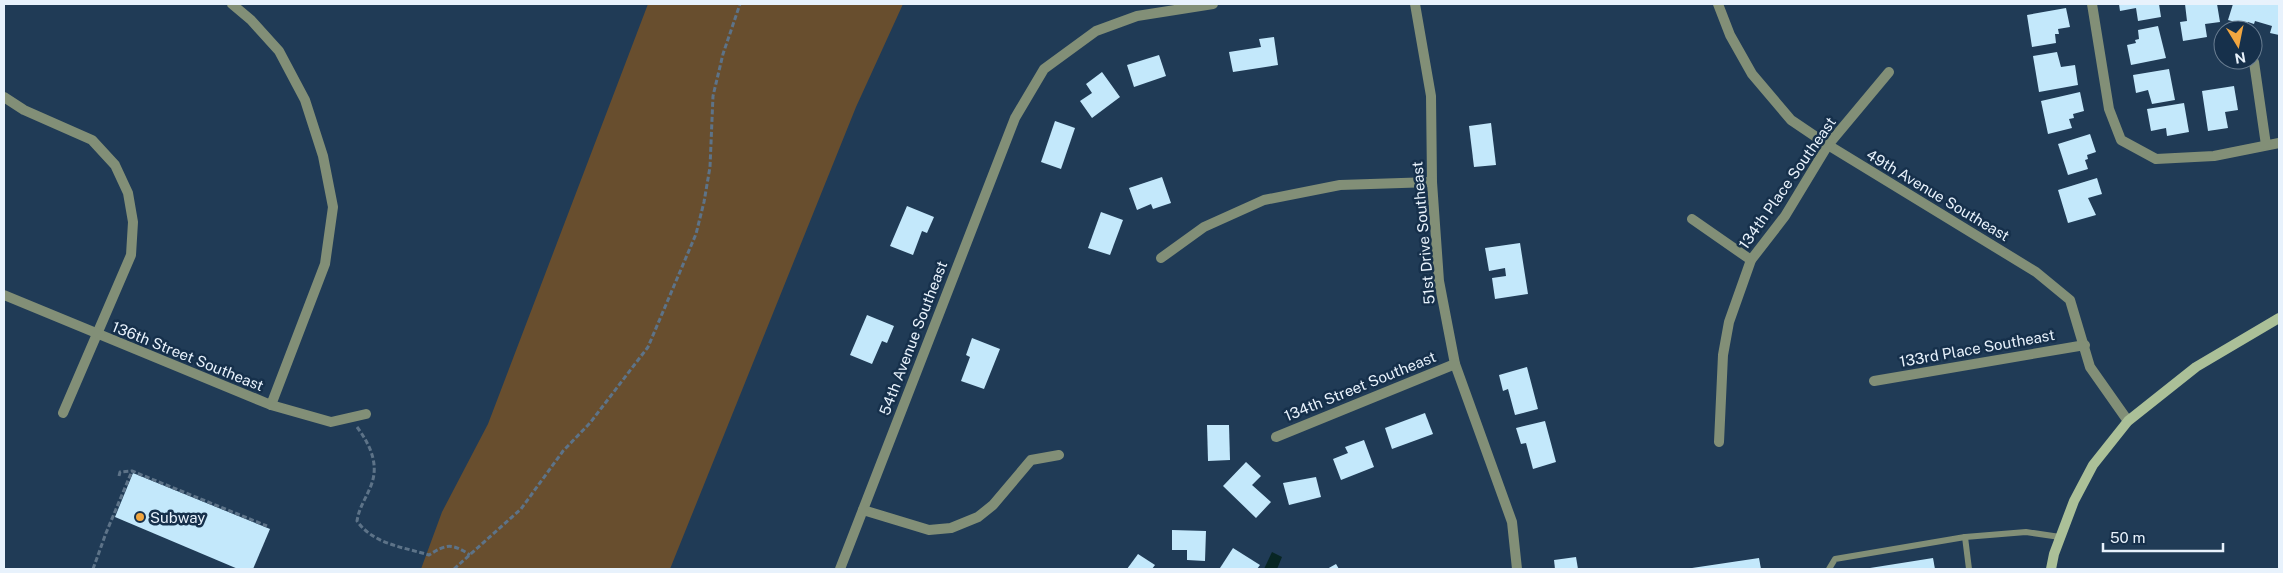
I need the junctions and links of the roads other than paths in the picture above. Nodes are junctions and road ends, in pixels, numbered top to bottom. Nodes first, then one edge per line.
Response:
1 (232, 4) edge
2 (1213, 4) edge
3 (1415, 4) edge
4 (1718, 4) edge
5 (2092, 4) edge
6 (2255, 70) edge
7 (1889, 72) dead end
8 (4, 97) edge
9 (2279, 143) edge
10 (1828, 145) junction
11 (2266, 145) junction
12 (1432, 182) junction
13 (1692, 219) dead end
14 (1161, 258) dead end
15 (1751, 260) junction
16 (4, 295) edge
17 (2279, 318) edge
18 (95, 334) junction
19 (2085, 345) junction
20 (1455, 364) junction
21 (1874, 381) dead end
22 (271, 405) junction
23 (63, 413) dead end
24 (366, 414) dead end
25 (2128, 421) junction
26 (1276, 437) dead end
27 (1719, 442) dead end
28 (1059, 455) dead end
29 (863, 510) junction
30 (1965, 537) junction
31 (2060, 537) junction
32 (840, 569) edge
33 (1517, 569) edge
34 (1829, 569) edge
35 (1969, 569) edge
36 (2050, 569) edge

1 - 22 street
2 - 29 street, 54th Avenue Southeast
3 - 12 street, 51st Drive Southeast
4 - 10 street, 49th Avenue Southeast
5 - 11 street
6 - 11 street
7 - 10 street, 134th Place Southeast
8 - 18 street
9 - 11 street
10 - 15 street, 134th Place Southeast
10 - 19 street, 49th Avenue Southeast
12 - 14 street
12 - 20 street, 51st Drive Southeast
13 - 15 street
15 - 27 street, 134th Place Southeast
16 - 18 street, 136th Street Southeast
17 - 25 main road
18 - 22 street, 136th Street Southeast
18 - 23 street
19 - 21 street, 133rd Place Southeast
19 - 25 street, 49th Avenue Southeast
20 - 26 street, 134th Street Southeast
20 - 33 street, 51st Drive Southeast
22 - 24 street, 136th Street Southeast
25 - 31 main road
28 - 29 street
29 - 32 street, 54th Avenue Southeast
30 - 31 lane
30 - 34 lane
30 - 35 lane
31 - 36 main road

